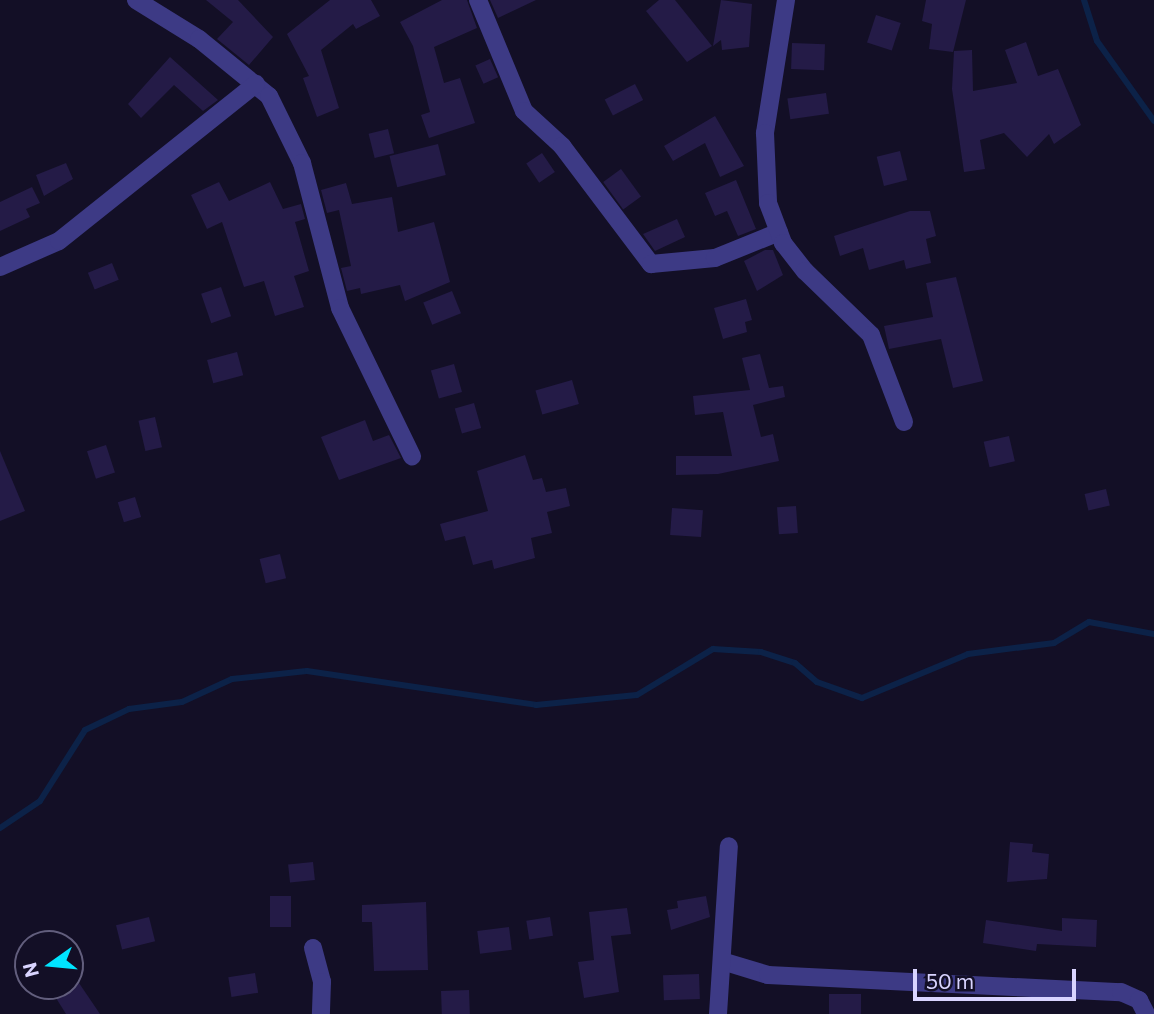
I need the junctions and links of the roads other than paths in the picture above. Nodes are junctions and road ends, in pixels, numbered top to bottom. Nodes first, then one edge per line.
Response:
1 (136, 0) edge
2 (478, 0) edge
3 (786, 0) edge
4 (256, 84) junction
5 (779, 232) junction
6 (0, 267) edge
7 (904, 422) dead end
8 (412, 456) dead end
9 (729, 846) dead end
10 (313, 947) dead end
11 (722, 961) junction
12 (321, 1014) edge
13 (718, 1014) edge
14 (1146, 1014) edge

1 - 4 street
2 - 5 street
3 - 5 street
4 - 6 street
4 - 8 street
5 - 7 street
9 - 11 street
10 - 12 street
11 - 13 street
11 - 14 street

